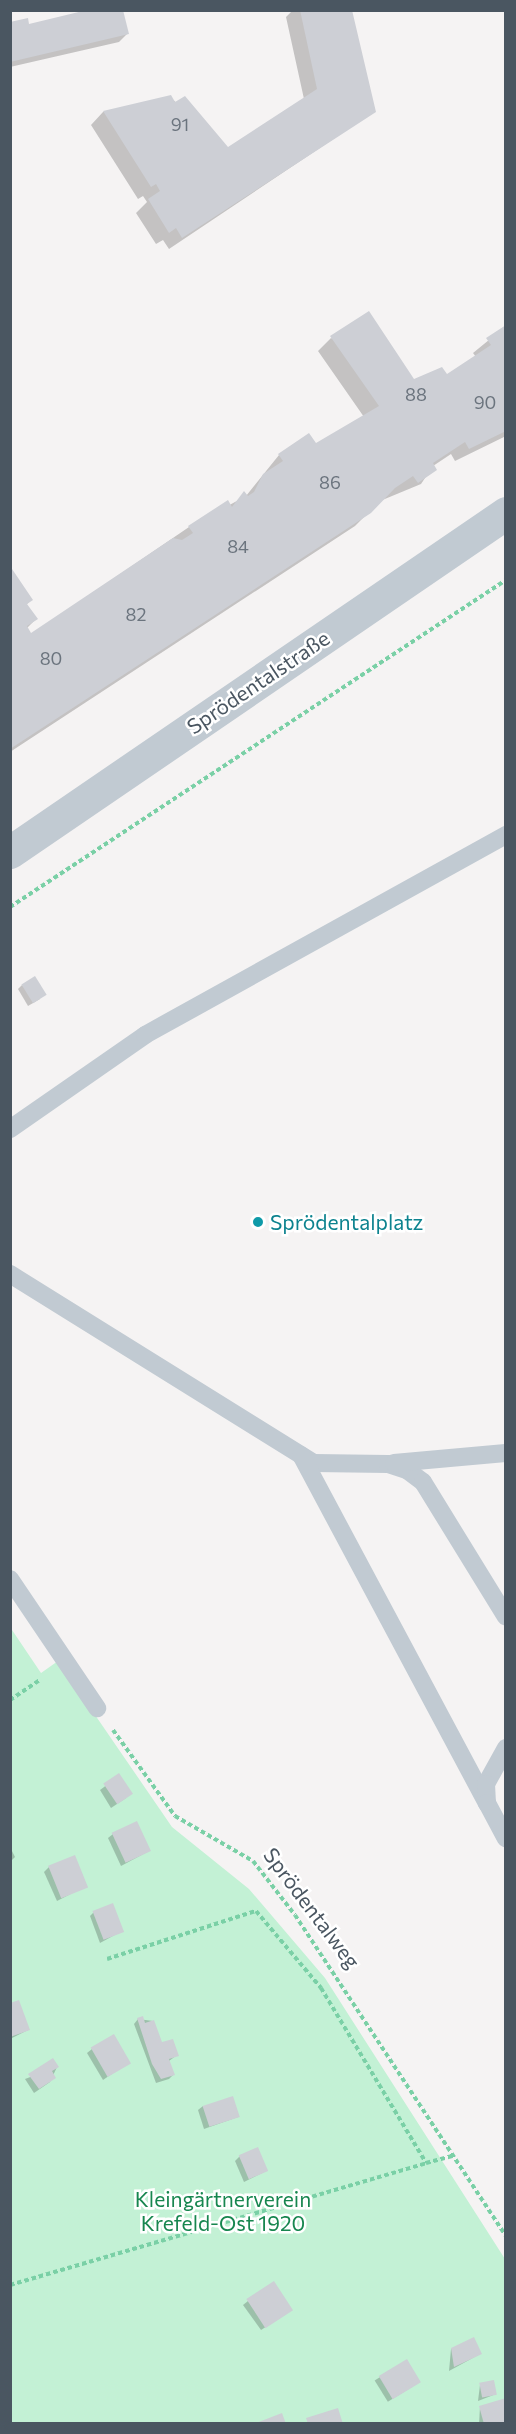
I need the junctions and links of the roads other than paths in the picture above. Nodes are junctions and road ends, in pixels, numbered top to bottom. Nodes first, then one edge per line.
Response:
1 (506, 513) edge
2 (506, 834) edge
3 (10, 852) edge
4 (10, 1129) edge
5 (10, 1274) edge
6 (506, 1452) edge
7 (301, 1455) junction
8 (388, 1464) junction
9 (10, 1579) edge
10 (506, 1617) edge
11 (97, 1708) road end
12 (506, 1748) edge
13 (487, 1803) junction
14 (506, 1838) edge

1 - 3 street, Sprödentalstraße
2 - 4 lane
5 - 7 lane
6 - 8 lane
7 - 8 lane
7 - 13 lane
8 - 10 lane
9 - 11 lane
12 - 13 lane
13 - 14 lane

